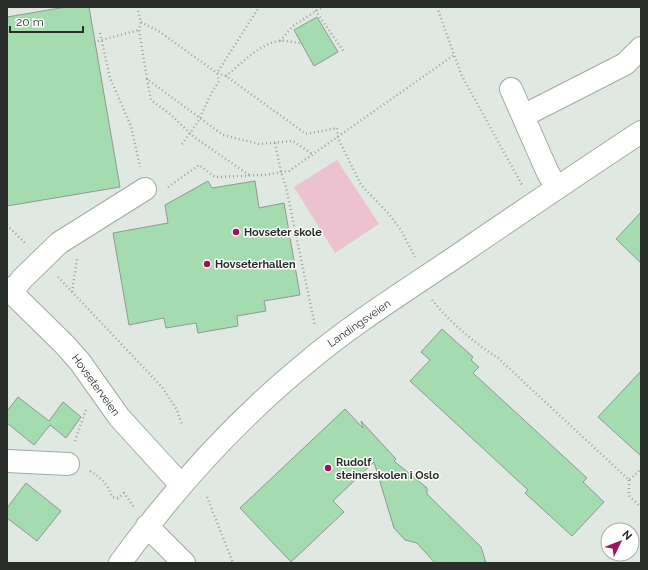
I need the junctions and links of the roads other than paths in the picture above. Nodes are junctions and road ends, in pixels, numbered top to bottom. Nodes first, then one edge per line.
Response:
1 (641, 48) edge
2 (511, 89) dead end
3 (523, 116) junction
4 (641, 132) edge
5 (557, 188) junction
6 (145, 189) road end
7 (10, 290) edge
8 (7, 461) edge
9 (68, 464) road end
10 (181, 485) junction
11 (147, 526) junction
12 (120, 563) edge
13 (184, 563) edge

1 - 3 street
2 - 3 street
3 - 5 street
4 - 5 street, Landingsveien
5 - 10 street, Landingsveien
6 - 7 street
7 - 10 street, Hovseterveien
8 - 9 street
10 - 11 street, Landingsveien
11 - 12 street, Landingsveien
11 - 13 street

